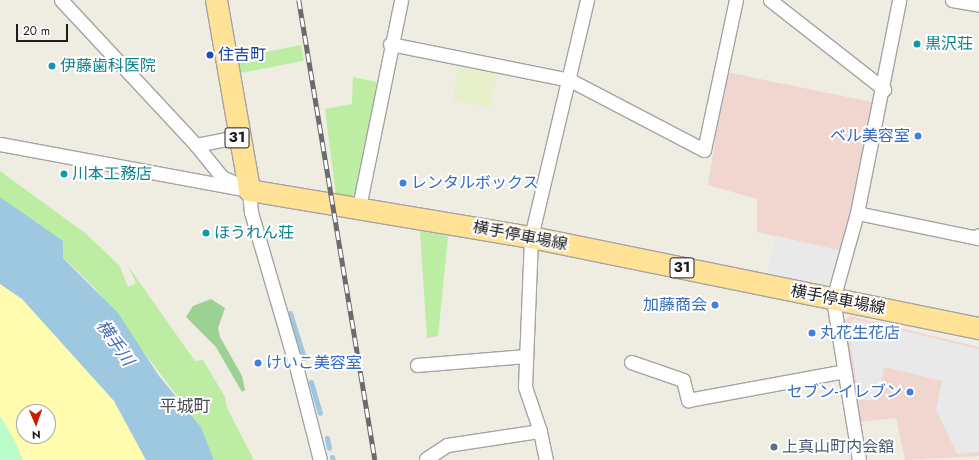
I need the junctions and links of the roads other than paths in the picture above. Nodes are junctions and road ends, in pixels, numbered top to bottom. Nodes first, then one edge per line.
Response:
1 (61, 0) edge
2 (216, 0) edge
3 (401, 0) edge
4 (587, 0) edge
5 (736, 0) edge
6 (770, 0) edge
7 (899, 0) edge
8 (952, 0) edge
9 (979, 5) edge
10 (390, 44) junction
11 (570, 80) junction
12 (884, 89) junction
13 (237, 136) junction
14 (0, 144) edge
15 (196, 145) junction
16 (249, 190) junction
17 (359, 207) junction
18 (857, 213) junction
19 (979, 235) edge
20 (531, 237) junction
21 (833, 299) junction
22 (979, 328) edge
23 (526, 356) junction
24 (631, 362) dead end
25 (417, 365) dead end
26 (844, 371) junction
27 (540, 431) junction
28 (426, 459) edge
29 (320, 460) edge
30 (546, 460) edge
31 (859, 460) edge

1 - 15 street
2 - 13 main road, 31
3 - 10 street
4 - 11 street
5 - 11 street
6 - 12 street
7 - 12 street
8 - 9 street
10 - 11 street
10 - 17 street
11 - 20 street
12 - 18 street
13 - 15 street
13 - 16 main road, 31
14 - 16 street
15 - 16 street
16 - 17 main road, 横手停車場線 / 31
16 - 29 street
17 - 20 main road, 横手停車場線 / 31
18 - 19 street
18 - 21 street
20 - 21 main road, 横手停車場線 / 31
20 - 23 street
21 - 22 main road, 横手停車場線 / 31
21 - 26 street
23 - 25 street
23 - 27 street
24 - 26 street
26 - 31 street
27 - 28 street
27 - 30 street

